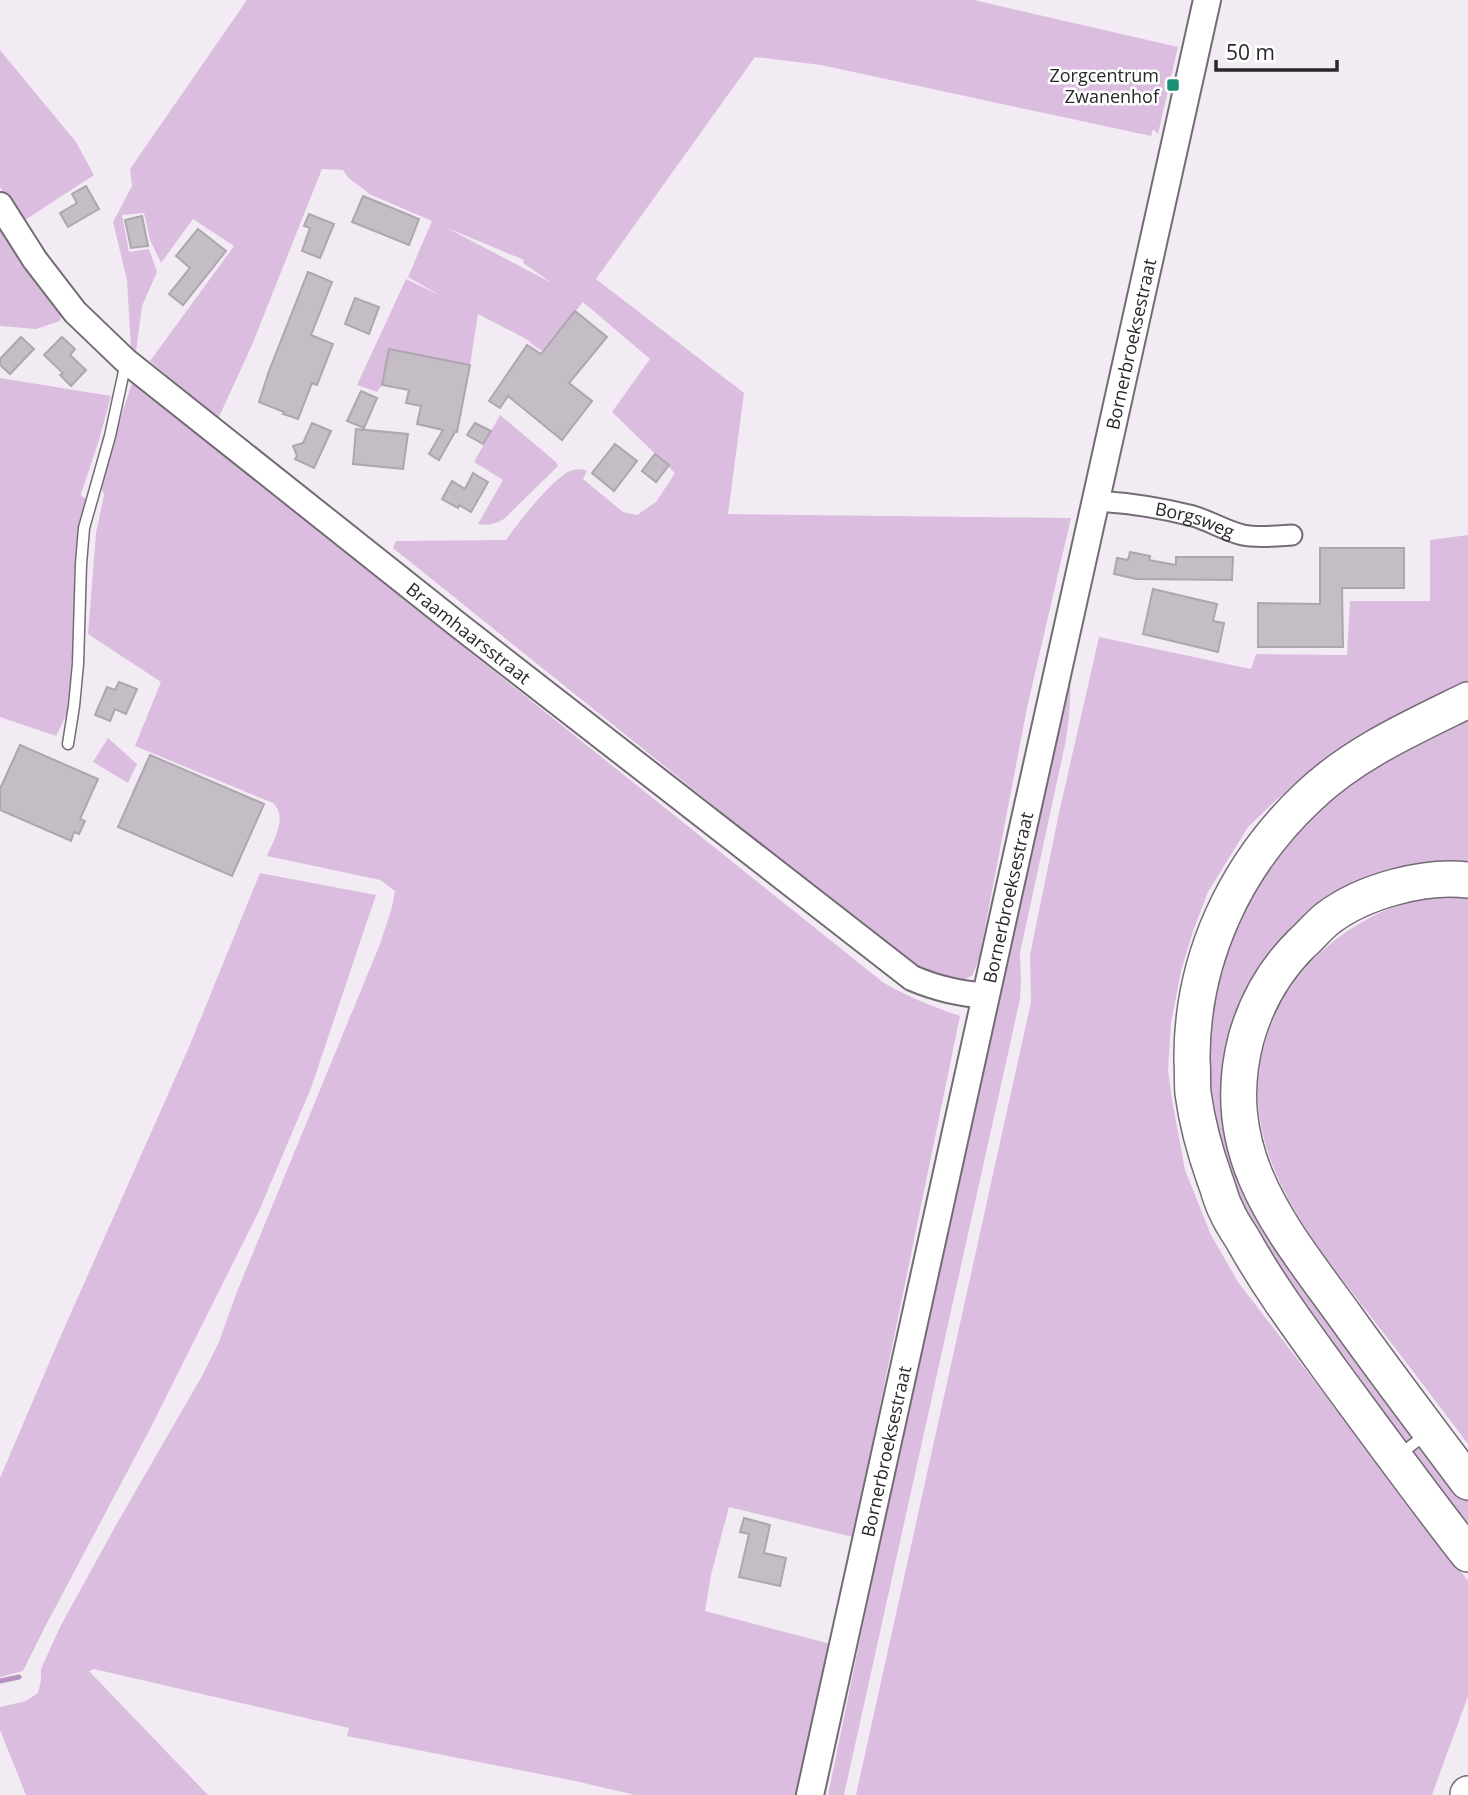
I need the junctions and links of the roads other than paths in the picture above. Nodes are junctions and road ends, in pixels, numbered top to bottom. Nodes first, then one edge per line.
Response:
1 (1207, 0) edge
2 (0, 205) edge
3 (126, 361) junction
4 (1097, 501) junction
5 (1292, 535) dead end
6 (1468, 700) edge
7 (68, 744) dead end
8 (1468, 880) edge
9 (986, 996) junction
10 (1430, 1431) junction
11 (1395, 1458) junction
12 (1468, 1482) edge
13 (1468, 1554) edge
14 (810, 1795) edge

1 - 4 main road, Bornerbroeksestraat
2 - 3 street, Braamhaarsstraat
3 - 7 lane
3 - 9 street, Braamhaarsstraat
4 - 5 street, Borgsweg
4 - 9 main road, Bornerbroeksestraat
6 - 11 highway
8 - 10 highway
9 - 14 main road, Bornerbroeksestraat
10 - 11 lane
10 - 12 highway
11 - 13 highway

